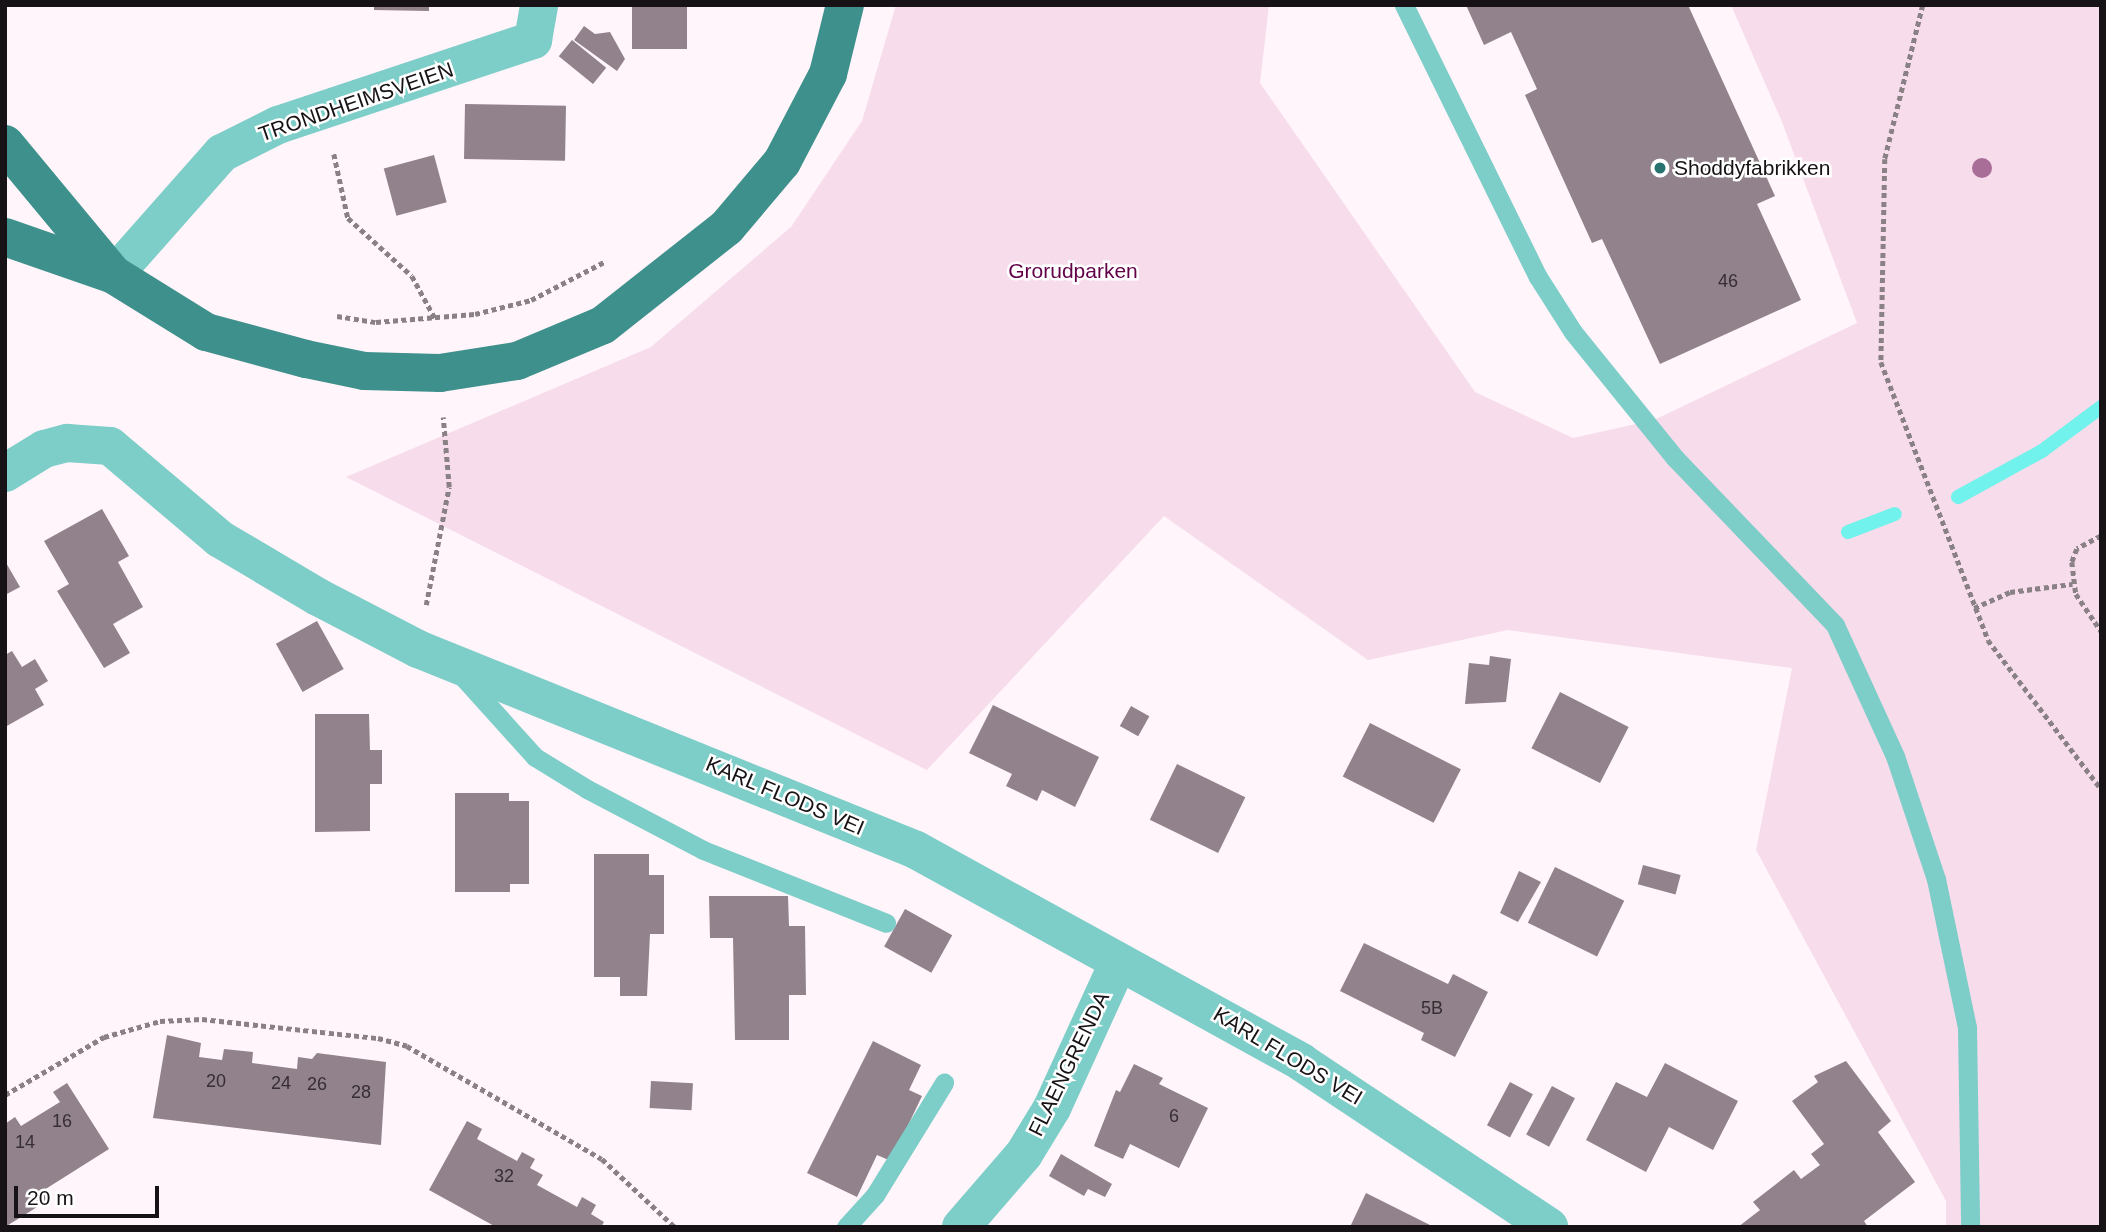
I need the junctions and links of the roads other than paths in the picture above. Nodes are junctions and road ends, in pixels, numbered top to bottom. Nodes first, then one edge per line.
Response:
1 (539, 5) edge
2 (845, 5) edge
3 (1404, 5) edge
4 (5, 144) edge
5 (5, 237) edge
6 (114, 275) junction
7 (5, 473) edge
8 (434, 655) junction
9 (886, 923) dead end
10 (1118, 963) junction
11 (944, 1083) dead end
12 (846, 1227) edge
13 (961, 1227) edge
14 (1549, 1227) edge
15 (1970, 1227) edge

1 - 6 street, TRONDHEIMSVEIEN
2 - 6 highway
3 - 15 lane
4 - 6 highway
5 - 6 highway
7 - 8 street, KARL FLODS VEI
8 - 9 lane
8 - 10 street, KARL FLODS VEI
10 - 13 street, FLAENGRENDA
10 - 14 street, KARL FLODS VEI
11 - 12 lane

